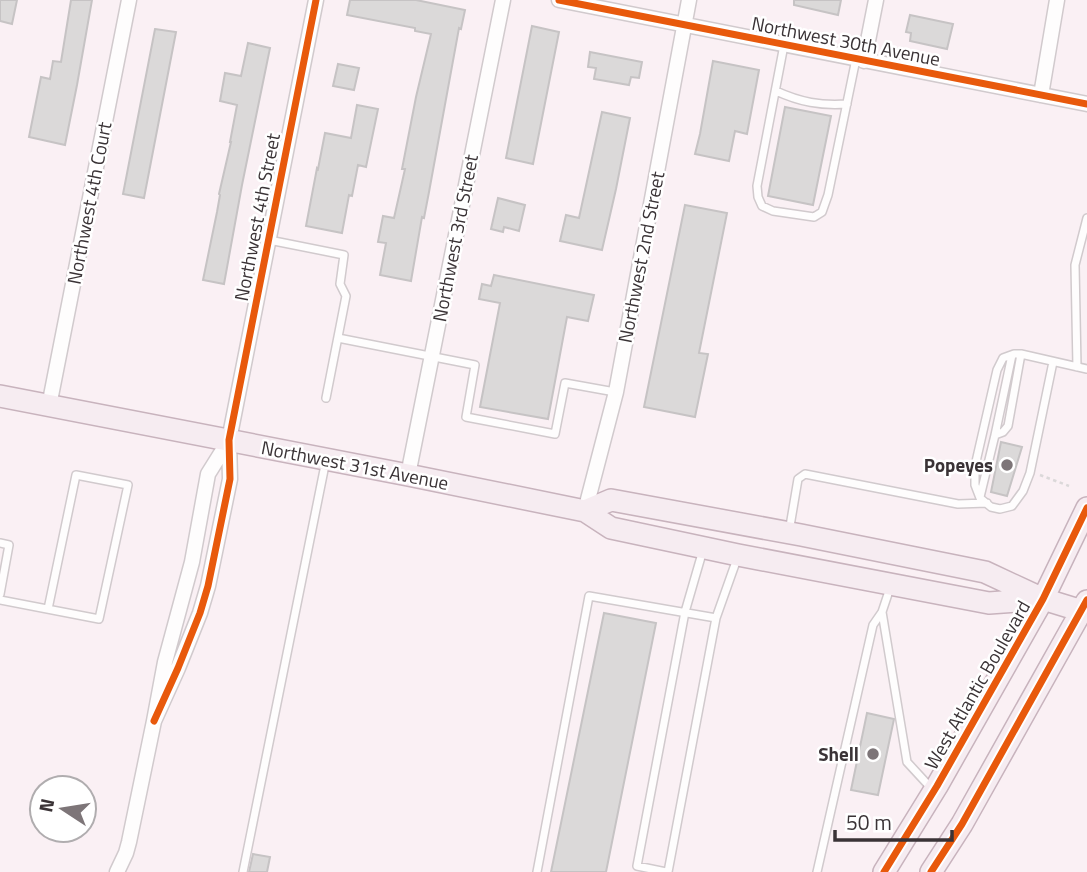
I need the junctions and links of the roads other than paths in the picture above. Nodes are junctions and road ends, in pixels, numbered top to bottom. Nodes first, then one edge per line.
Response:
1 (129, 0) edge
2 (316, 0) edge
3 (503, 0) edge
4 (559, 0) edge
5 (690, 0) edge
6 (876, 0) edge
7 (1058, 0) edge
8 (685, 25) junction
9 (784, 45) junction
10 (860, 60) junction
11 (776, 91) junction
12 (1041, 95) junction
13 (847, 104) junction
14 (1087, 104) edge
15 (1087, 218) edge
16 (268, 240) junction
17 (338, 338) junction
18 (1021, 354) junction
19 (1012, 355) junction
20 (432, 358) junction
21 (1053, 362) junction
22 (1077, 367) junction
23 (1087, 369) edge
24 (616, 392) junction
25 (0, 396) edge
26 (326, 398) dead end
27 (49, 406) junction
28 (995, 435) junction
29 (229, 440) junction
30 (326, 459) junction
31 (408, 475) junction
32 (983, 500) junction
33 (1087, 508) edge
34 (585, 512) junction
35 (789, 532) junction
36 (0, 543) edge
37 (703, 549) junction
38 (738, 555) junction
39 (891, 584) junction
40 (0, 594) edge
41 (1043, 599) junction
42 (0, 600) edge
43 (1084, 606) edge
44 (48, 609) junction
45 (685, 612) junction
46 (882, 612) junction
47 (716, 618) junction
48 (154, 721) junction
49 (934, 791) junction
50 (117, 872) edge
51 (243, 872) edge
52 (537, 872) edge
53 (667, 872) edge
54 (817, 872) edge
55 (884, 872) edge
56 (931, 872) edge

1 - 27 street, Northwest 4th Court
2 - 16 street, Northwest 4th Street
3 - 20 street, Northwest 3rd Street
4 - 8 street, Northwest 30th Avenue
5 - 8 street, Northwest 2nd Street
6 - 10 street
7 - 12 street
8 - 9 street, Northwest 30th Avenue
8 - 24 street, Northwest 2nd Street
9 - 10 street, Northwest 30th Avenue
9 - 11 lane
10 - 12 street, Northwest 30th Avenue
10 - 13 lane
11 - 13 lane
11 - 13 lane
12 - 14 street, Northwest 30th Avenue
15 - 22 lane
16 - 17 lane
16 - 29 street, Northwest 4th Street
17 - 20 lane
17 - 26 lane
18 - 19 lane
18 - 21 lane
18 - 28 lane
19 - 28 lane
19 - 32 lane
20 - 24 lane
20 - 31 street, Northwest 3rd Street
21 - 22 lane
21 - 32 lane
22 - 23 lane
24 - 34 street, Northwest 2nd Street
25 - 27 main road, Northwest 31st Avenue
27 - 29 main road, Northwest 31st Avenue
28 - 32 lane
29 - 30 main road, Northwest 31st Avenue
29 - 48 street
29 - 48 street
30 - 31 main road, Northwest 31st Avenue
30 - 51 lane
31 - 34 main road, Northwest 31st Avenue
32 - 35 lane
33 - 41 main road, West Atlantic Boulevard
34 - 35 main road, Northwest 31st Avenue
34 - 37 main road, Northwest 31st Avenue
35 - 41 main road, Northwest 31st Avenue
36 - 40 lane
37 - 38 main road, Northwest 31st Avenue
37 - 45 lane
38 - 39 main road, Northwest 31st Avenue
38 - 47 lane
39 - 41 main road, Northwest 31st Avenue
39 - 46 lane
41 - 43 main road, Northwest 31st Avenue
41 - 49 main road, West Atlantic Boulevard
42 - 44 lane
43 - 56 main road
44 - 44 lane
45 - 47 lane
45 - 52 lane
45 - 53 lane
46 - 49 lane
46 - 54 lane
47 - 53 lane
48 - 50 street
49 - 55 main road, West Atlantic Boulevard

